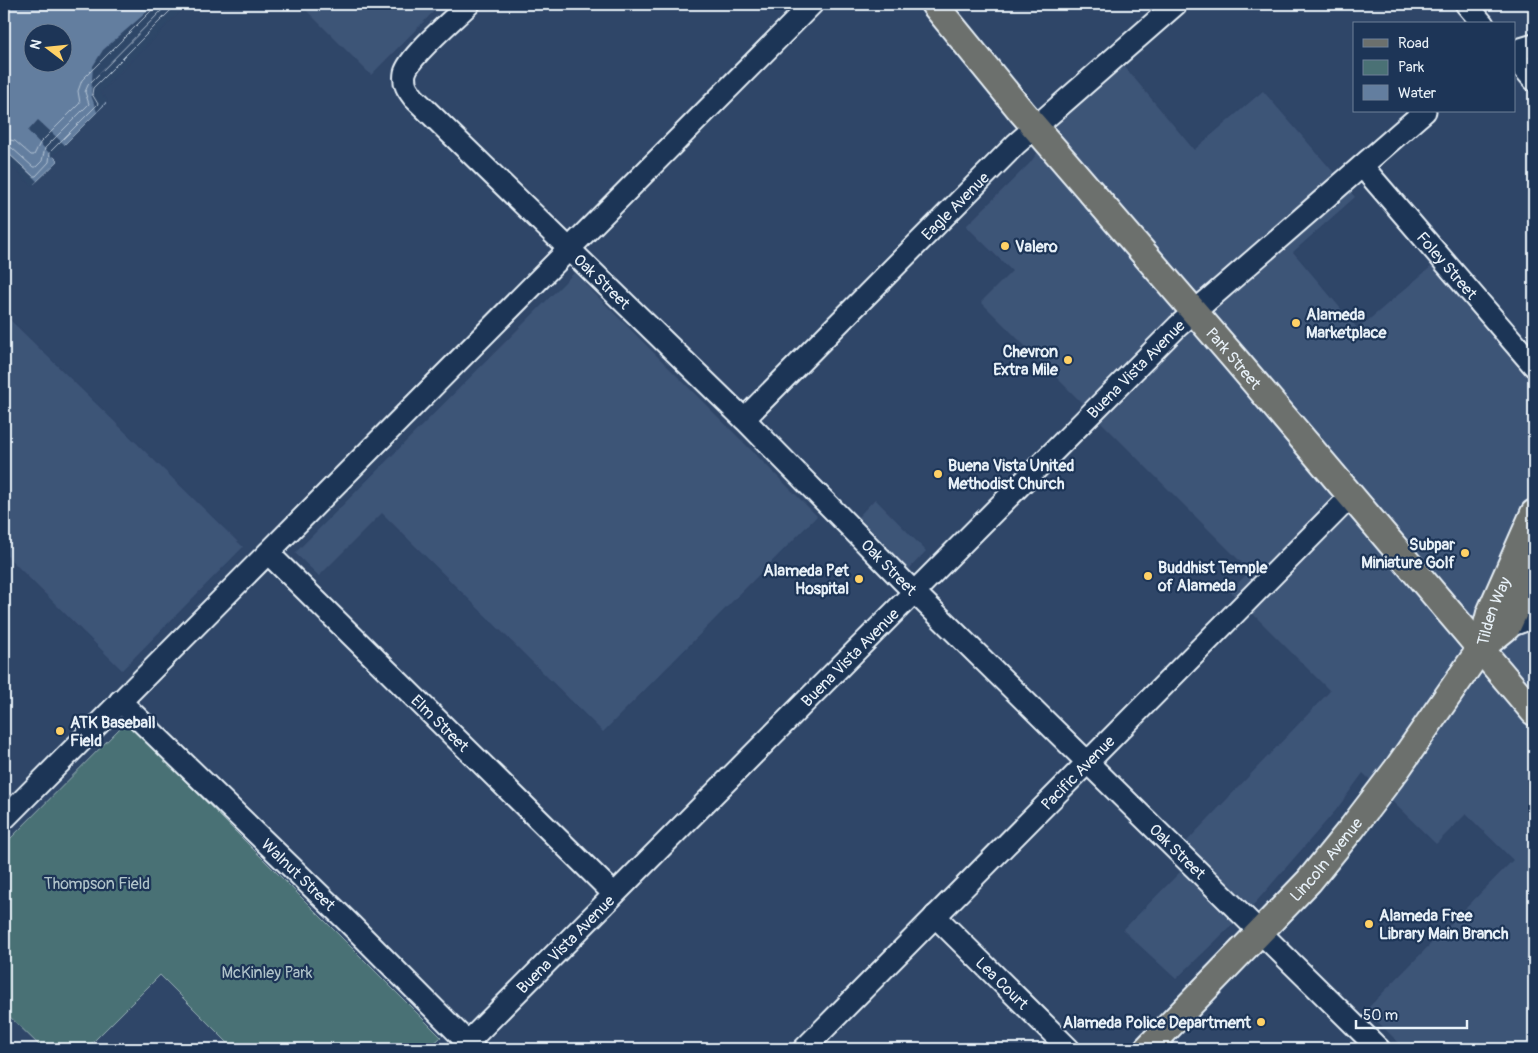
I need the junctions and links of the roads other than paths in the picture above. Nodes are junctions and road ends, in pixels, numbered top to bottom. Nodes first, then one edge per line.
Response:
1 (469, 4) edge
2 (812, 4) edge
3 (934, 4) edge
4 (1176, 4) edge
5 (1466, 4) edge
6 (1481, 22) edge
7 (1534, 45) edge
8 (1516, 50) edge
9 (1516, 59) edge
10 (1534, 80) edge
11 (1424, 112) edge
12 (1035, 127) junction
13 (1362, 166) junction
14 (568, 249) junction
15 (1194, 311) junction
16 (1534, 366) edge
17 (744, 419) junction
18 (1351, 496) junction
19 (1534, 513) edge
20 (268, 553) junction
21 (1534, 568) edge
22 (915, 592) junction
23 (1534, 613) edge
24 (1507, 627) junction
25 (1481, 648) junction
26 (120, 701) junction
27 (1534, 712) edge
28 (1088, 763) junction
29 (4, 820) edge
30 (614, 894) junction
31 (935, 916) junction
32 (1261, 932) junction
33 (468, 1047) edge
34 (804, 1049) edge
35 (1069, 1049) edge
36 (1147, 1049) edge
37 (1379, 1049) edge

1 - 14 street, Oak Street
2 - 14 street
3 - 12 main road, Park Street
4 - 12 street, Eagle Avenue
5 - 6 street
7 - 8 street
9 - 10 street
11 - 13 street, Buena Vista Avenue
12 - 15 main road, Park Street
12 - 17 street, Eagle Avenue
13 - 15 street, Buena Vista Avenue
13 - 16 street, Foley Street
14 - 17 street, Oak Street
14 - 20 street
15 - 18 main road, Park Street
15 - 22 street, Buena Vista Avenue
17 - 22 street, Oak Street
18 - 25 main road, Park Street
18 - 28 street, Pacific Avenue
19 - 25 main road, Tilden Way
20 - 26 street
20 - 30 street, Elm Street
21 - 24 main road, Tilden Way
22 - 28 street, Oak Street
22 - 30 street, Buena Vista Avenue
23 - 24 street
24 - 25 main road, Tilden Way
25 - 27 main road, Park Street
25 - 32 main road, Lincoln Avenue
26 - 29 street
26 - 33 street, Walnut Street
28 - 31 street, Pacific Avenue
28 - 32 street, Oak Street
30 - 33 street, Buena Vista Avenue
31 - 34 street, Pacific Avenue
31 - 35 street, Lea Court
32 - 36 main road, Lincoln Avenue
32 - 37 street, Oak Street

